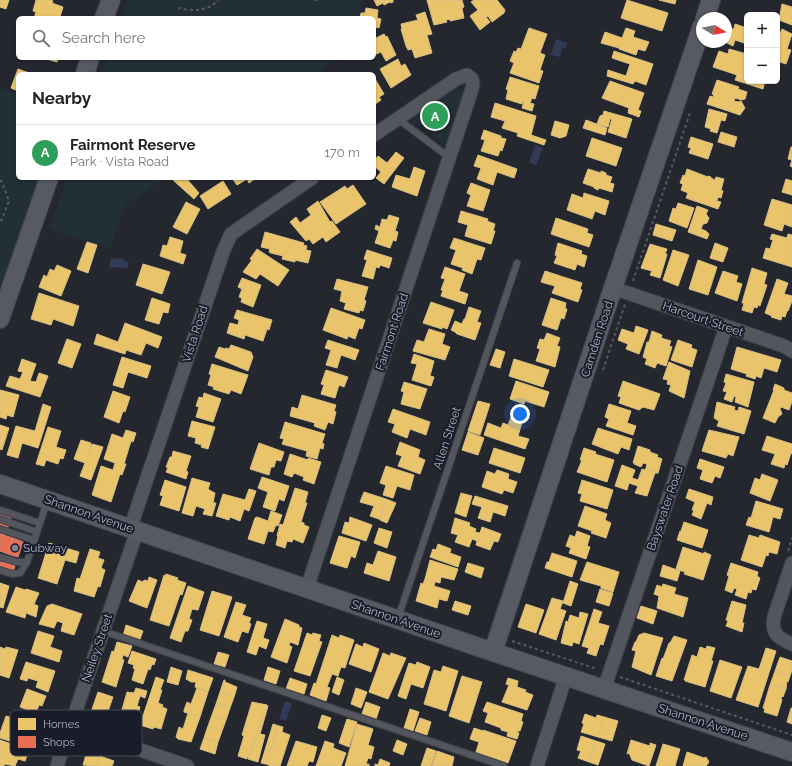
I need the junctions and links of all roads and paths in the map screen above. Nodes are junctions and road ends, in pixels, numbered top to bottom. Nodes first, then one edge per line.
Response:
1 (110, 0) edge
2 (218, 0) edge
3 (314, 0) edge
4 (320, 0) edge
5 (711, 0) edge
6 (178, 8) dead end
7 (707, 12) edge
8 (105, 16) edge
9 (696, 46) edge
10 (89, 60) edge
11 (86, 72) edge
12 (690, 110) dead end
13 (398, 118) junction
14 (376, 134) edge
15 (450, 158) junction
16 (48, 180) edge
17 (309, 180) edge
18 (1, 181) edge
19 (0, 184) edge
20 (0, 224) edge
21 (517, 263) dead end
22 (621, 290) junction
23 (0, 319) edge
24 (726, 327) junction
25 (792, 351) edge
26 (0, 484) edge
27 (48, 500) junction
28 (0, 510) edge
29 (0, 519) edge
30 (40, 524) junction
31 (0, 529) edge
32 (133, 530) junction
33 (37, 532) junction
34 (34, 540) junction
35 (0, 557) edge
36 (27, 562) junction
37 (792, 563) edge
38 (0, 570) edge
39 (307, 588) junction
40 (397, 620) junction
41 (103, 631) junction
42 (507, 639) dead end
43 (792, 644) edge
44 (493, 652) junction
45 (566, 676) junction
46 (607, 681) junction
47 (76, 710) edge
48 (792, 735) edge
49 (142, 750) edge
50 (792, 752) edge
51 (60, 756) edge
52 (57, 766) edge
53 (187, 766) edge
54 (504, 766) edge
55 (537, 766) edge

1 - 8 street
2 - 6 path
3 - 4 path
5 - 7 street
9 - 22 street, Camden Road
10 - 11 street
12 - 22 path
13 - 14 street
13 - 15 lane
13 - 15 street, Fairmont Road
15 - 39 street, Fairmont Road
16 - 23 street
17 - 32 street, Vista Road
18 - 19 path
18 - 20 path
21 - 40 lane, Allen Street
22 - 24 street, Harcourt Street
22 - 44 street, Camden Road
24 - 25 street, Harcourt Street
24 - 46 street, Bayswater Road
26 - 27 street, Shannon Avenue
27 - 30 lane
27 - 32 street, Shannon Avenue
28 - 30 lane
29 - 33 lane
30 - 33 lane
31 - 34 lane
32 - 39 street, Shannon Avenue
32 - 41 street, Neiley Street
33 - 34 lane
34 - 36 lane
35 - 36 lane
36 - 38 lane
37 - 43 street
39 - 40 street, Shannon Avenue
40 - 44 street, Shannon Avenue
41 - 47 street, Neiley Street
41 - 54 lane
42 - 46 path
44 - 45 street, Shannon Avenue
45 - 46 street, Shannon Avenue
45 - 55 street
46 - 48 path
46 - 50 street, Shannon Avenue
49 - 53 street
51 - 52 street, Neiley Street

